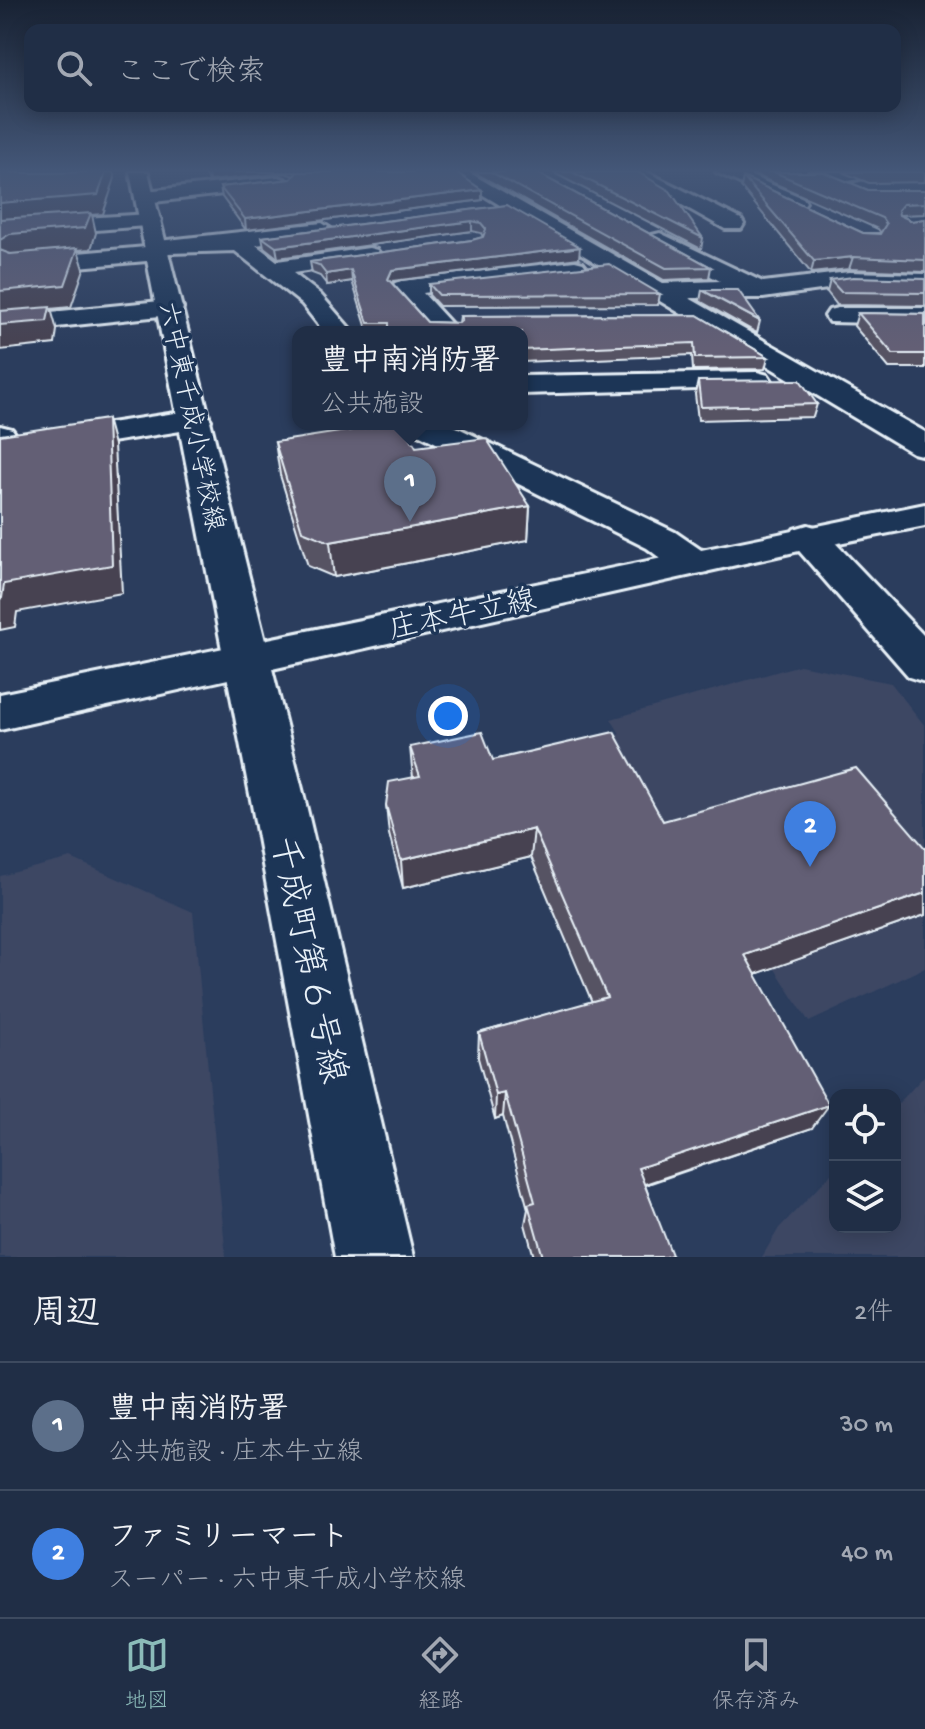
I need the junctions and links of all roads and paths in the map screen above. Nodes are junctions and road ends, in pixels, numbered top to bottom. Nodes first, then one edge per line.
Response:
1 (51, 231) edge
2 (122, 231) edge
3 (153, 231) edge
4 (176, 231) edge
5 (316, 231) edge
6 (540, 231) edge
7 (556, 231) edge
8 (641, 231) edge
9 (522, 233) edge
10 (205, 245) junction
11 (397, 251) edge
12 (614, 264) junction
13 (273, 269) junction
14 (14, 280) junction
15 (925, 281) edge
16 (751, 288) junction
17 (657, 303) junction
18 (170, 308) junction
19 (838, 316) dead end
20 (925, 316) edge
21 (446, 322) edge
22 (0, 326) edge
23 (334, 326) edge
24 (811, 380) junction
25 (528, 385) edge
26 (195, 420) junction
27 (436, 430) edge
28 (0, 435) edge
29 (925, 446) edge
30 (925, 515) edge
31 (808, 537) junction
32 (693, 563) junction
33 (246, 661) junction
34 (925, 666) edge
35 (0, 712) edge
36 (374, 1257) edge

1 - 14 street
2 - 14 street
3 - 18 street, 六中東千成小学校線
4 - 10 street
5 - 10 street
6 - 9 street
7 - 12 street
8 - 16 street
10 - 13 street
11 - 13 street
12 - 17 street
12 - 21 street
13 - 23 street
14 - 22 street
15 - 16 street
16 - 17 street
17 - 24 street
18 - 22 street
18 - 26 street, 六中東千成小学校線
19 - 20 street
24 - 25 street
24 - 29 street
26 - 28 street
26 - 33 street, 六中東千成小学校線
27 - 32 street
30 - 31 street, 庄本牛立線
31 - 32 street, 庄本牛立線
31 - 34 street
32 - 33 street, 庄本牛立線
33 - 35 street, 庄本牛立線
33 - 36 street, 千成町第６号線

